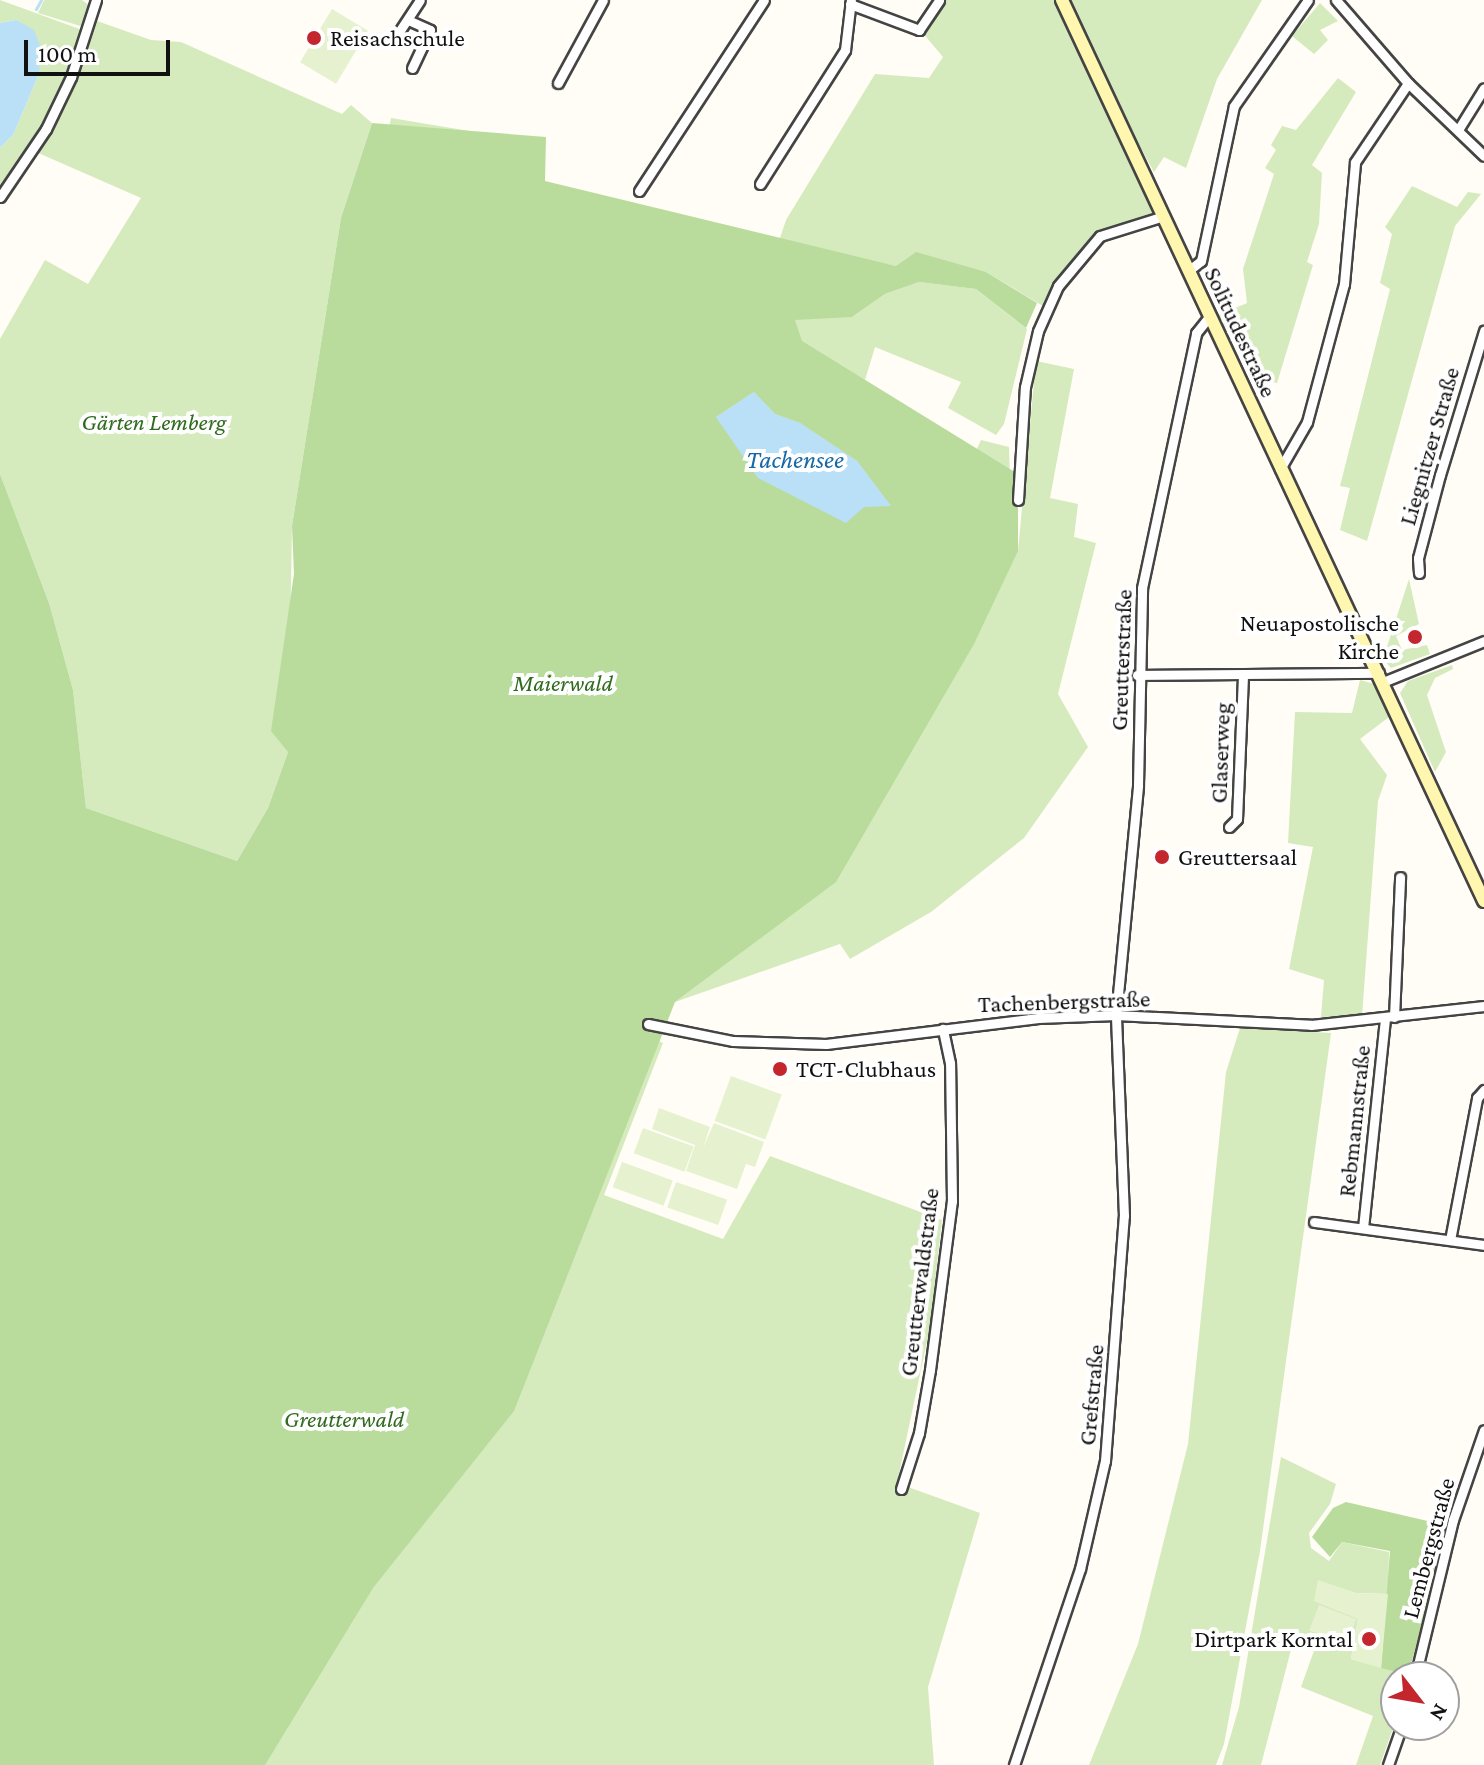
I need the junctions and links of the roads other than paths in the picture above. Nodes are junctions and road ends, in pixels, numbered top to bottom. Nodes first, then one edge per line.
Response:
1 (96, 0) edge
2 (420, 0) edge
3 (603, 0) edge
4 (764, 0) edge
5 (939, 0) edge
6 (1062, 0) edge
7 (1308, 0) edge
8 (1336, 0) edge
9 (851, 2) edge
10 (408, 20) junction
11 (395, 38) dead end
12 (412, 68) dead end
13 (558, 83) dead end
14 (1408, 83) junction
15 (1484, 88) edge
16 (1458, 130) junction
17 (1484, 156) edge
18 (760, 184) dead end
19 (639, 191) dead end
20 (0, 197) edge
21 (1164, 216) junction
22 (1188, 271) junction
23 (1209, 317) junction
24 (1484, 331) edge
25 (1280, 469) junction
26 (1018, 500) dead end
27 (1419, 573) dead end
28 (1484, 641) edge
29 (1137, 675) junction
30 (1243, 676) junction
31 (1381, 677) junction
32 (1229, 827) dead end
33 (1400, 877) dead end
34 (1484, 901) edge
35 (1484, 1006) edge
36 (1116, 1015) junction
37 (1390, 1018) junction
38 (648, 1024) dead end
39 (943, 1029) junction
40 (1484, 1090) edge
41 (1314, 1222) dead end
42 (1363, 1228) junction
43 (1450, 1240) junction
44 (1484, 1245) edge
45 (1484, 1430) edge
46 (901, 1489) dead end
47 (1419, 1661) edge
48 (1396, 1741) edge
49 (1014, 1765) edge
50 (1388, 1765) edge

1 - 20 street
2 - 10 street
3 - 13 street
4 - 19 street
5 - 9 street
6 - 21 main road, Solitudestraße
7 - 22 street
8 - 14 street
9 - 18 street
10 - 11 street
10 - 12 street
14 - 16 street
14 - 25 street
15 - 16 street
16 - 17 street
21 - 22 main road, Solitudestraße
21 - 26 street
22 - 23 main road, Solitudestraße
23 - 25 main road, Solitudestraße
23 - 29 street, Greutterstraße
24 - 27 street, Liegnitzer Straße
25 - 31 main road, Solitudestraße
28 - 31 street
29 - 30 street
29 - 36 street, Greutterstraße
30 - 31 street
30 - 32 street, Glaserweg
31 - 34 main road, Solitudestraße
33 - 37 street, Rebmannstraße
35 - 37 street, Tachenbergstraße
36 - 37 street, Tachenbergstraße
36 - 39 street, Tachenbergstraße
36 - 49 street, Grefstraße
37 - 42 street, Rebmannstraße
38 - 39 street, Tachenbergstraße
39 - 46 street, Greutterwaldstraße
40 - 43 street
41 - 42 street
42 - 43 street
43 - 44 street
45 - 47 street, Lembergstraße
48 - 50 street

